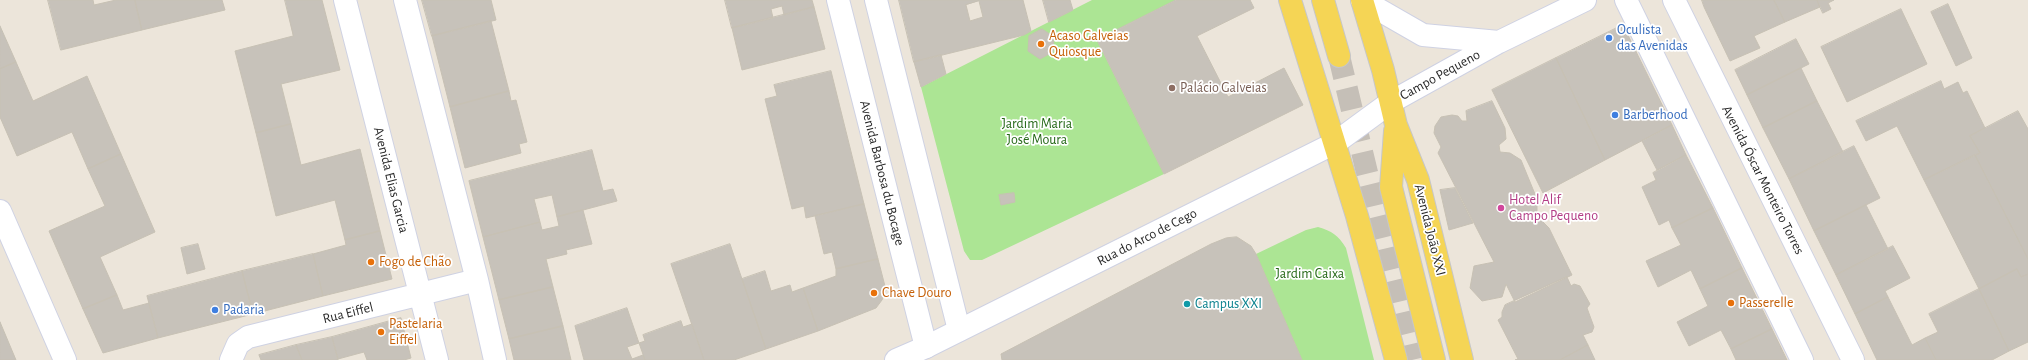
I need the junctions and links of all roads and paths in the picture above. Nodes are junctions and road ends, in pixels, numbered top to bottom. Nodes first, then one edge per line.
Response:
1 (345, 0) edge
2 (404, 0) edge
3 (838, 0) edge
4 (876, 0) edge
5 (1290, 0) edge
6 (1323, 0) edge
7 (1362, 0) edge
8 (1585, 0) edge
9 (1626, 0) edge
10 (1674, 0) edge
11 (1499, 42) junction
12 (1339, 56) tunnel mouth
13 (1391, 102) junction
14 (1396, 126) junction
15 (1335, 143) junction
16 (0, 211) edge
17 (477, 280) junction
18 (420, 295) junction
19 (959, 330) junction
20 (926, 347) junction
21 (65, 360) edge
22 (231, 360) edge
23 (437, 360) edge
24 (495, 360) edge
25 (896, 360) edge
26 (1396, 360) edge
27 (1434, 360) edge
28 (1462, 360) edge
29 (1802, 360) edge
30 (1853, 360) edge

1 - 18 street, Avenida Elias Garcia
2 - 17 street
3 - 20 street, Avenida Barbosa du Bocage
4 - 19 street
5 - 15 main road
6 - 12 main road
7 - 11 street
7 - 13 main road, Campo Pequeno
8 - 11 street, Campo Pequeno
9 - 29 street
10 - 30 street, Avenida Óscar Monteiro Torres
11 - 13 street, Campo Pequeno
13 - 14 main road, Avenida João XXI
13 - 15 street, Rua do Arco de Cego
14 - 27 main road
14 - 28 main road, Avenida João XXI
15 - 19 street, Rua do Arco de Cego
15 - 26 main road
16 - 21 street
17 - 18 street, Rua Eiffel
17 - 24 street
18 - 22 street, Rua Eiffel
18 - 23 street, Avenida Elias Garcia
19 - 20 street, Rua do Arco de Cego
20 - 25 street, Rua do Arco de Cego

